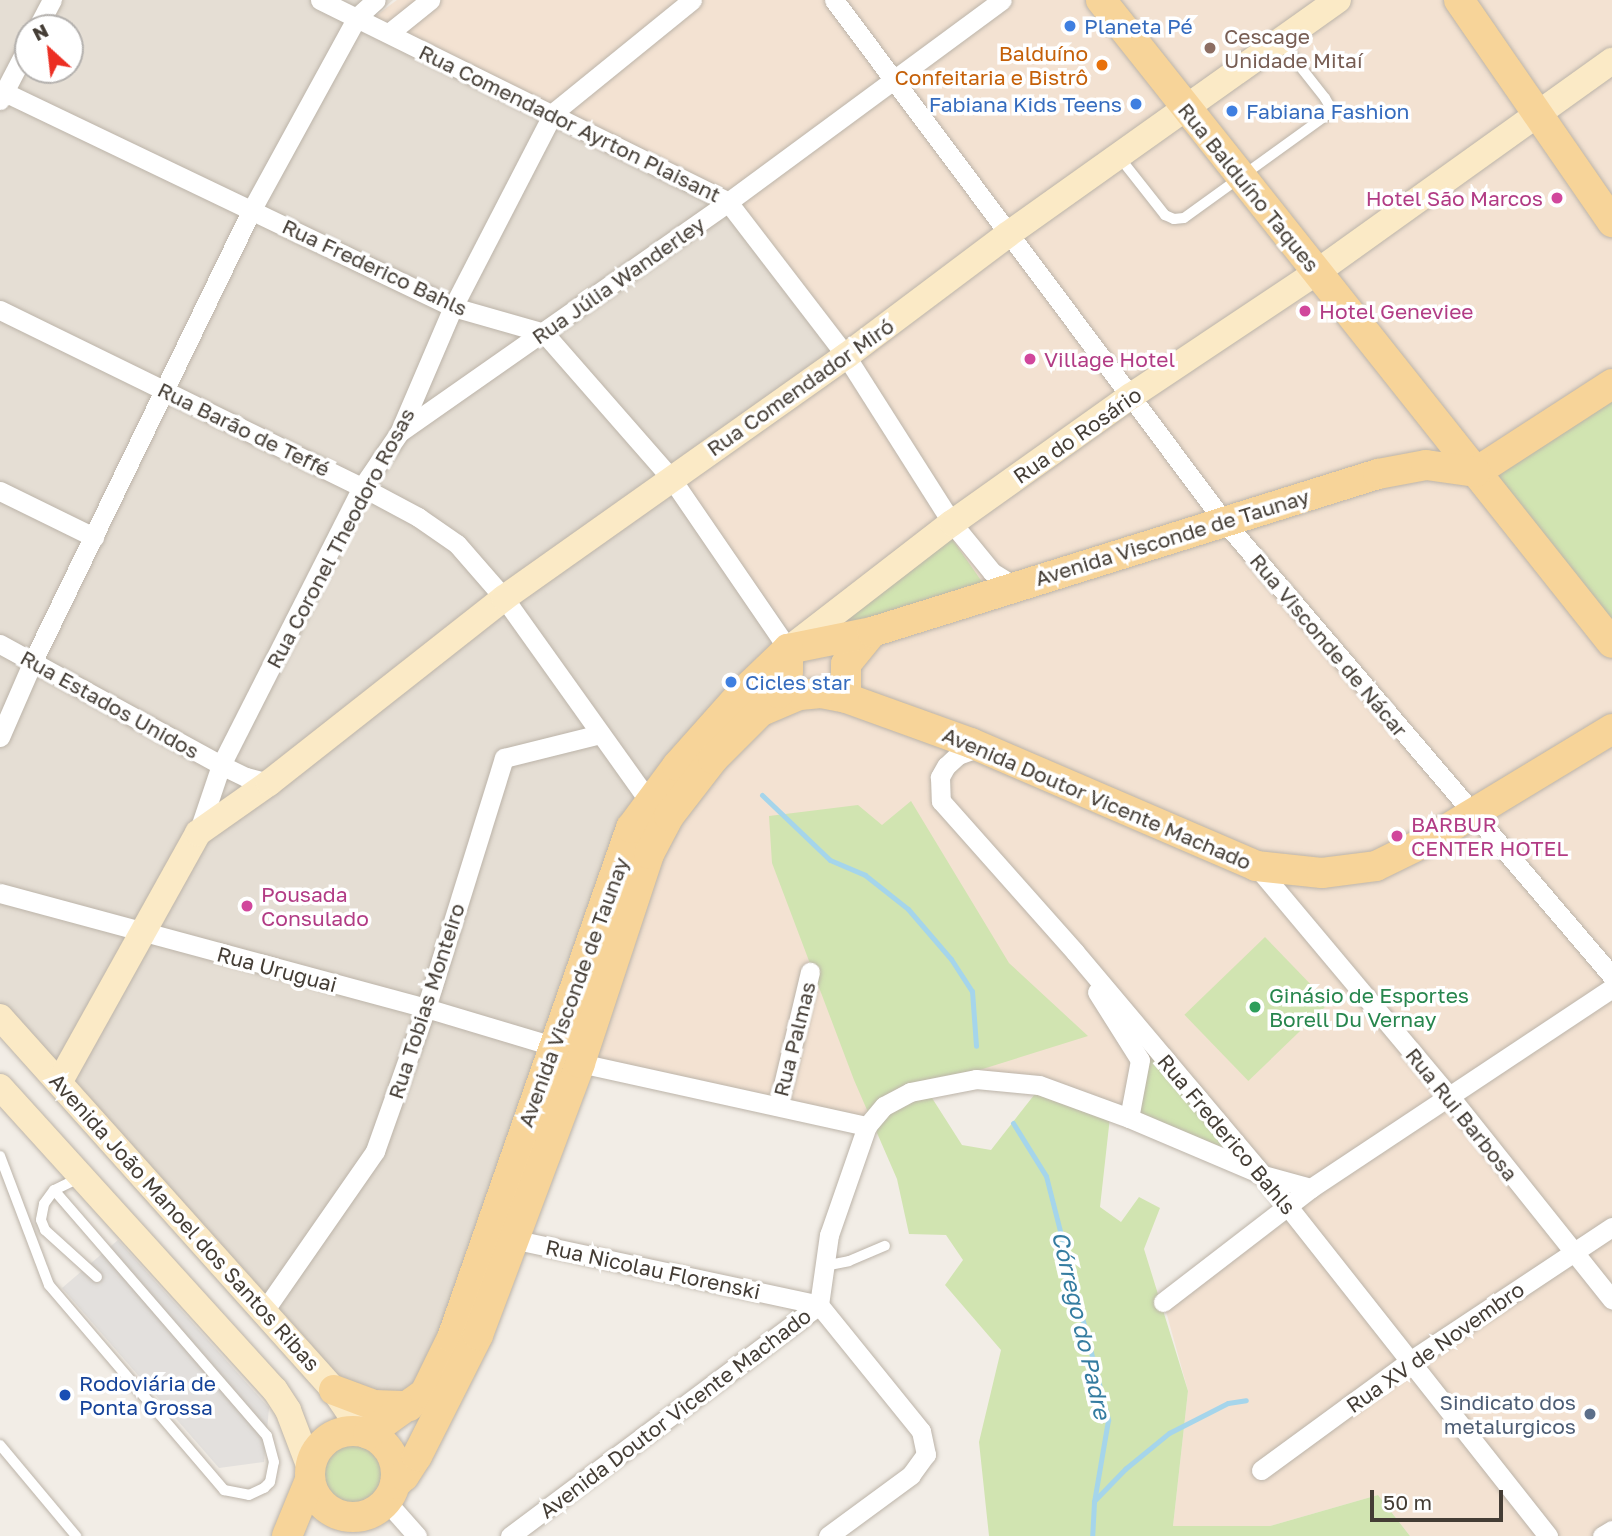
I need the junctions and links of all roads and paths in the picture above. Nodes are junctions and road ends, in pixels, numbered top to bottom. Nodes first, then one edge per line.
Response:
1 (320, 0) edge
2 (376, 0) edge
3 (430, 0) edge
4 (692, 0) edge
5 (834, 0) edge
6 (1002, 0) edge
7 (1101, 0) edge
8 (1338, 0) edge
9 (1459, 0) edge
10 (357, 17) junction
11 (389, 33) junction
12 (1279, 41) junction
13 (1612, 61) edge
14 (14, 71) edge
15 (893, 78) junction
16 (1, 94) edge
17 (1185, 107) junction
18 (553, 113) junction
19 (1538, 114) junction
20 (1117, 156) junction
21 (1240, 176) junction
22 (728, 202) junction
23 (252, 209) junction
24 (1612, 222) edge
25 (1007, 235) junction
26 (1317, 272) junction
27 (453, 307) junction
28 (0, 310) edge
29 (544, 333) junction
30 (846, 356) junction
31 (1612, 384) edge
32 (167, 390) junction
33 (1131, 396) junction
34 (399, 433) junction
35 (1476, 472) junction
36 (671, 478) junction
37 (362, 487) junction
38 (0, 491) edge
39 (1223, 520) junction
40 (952, 523) junction
41 (94, 537) junction
42 (1014, 586) junction
43 (504, 598) junction
44 (872, 632) junction
45 (1612, 643) edge
46 (0, 644) edge
47 (788, 649) junction
48 (33, 661) junction
49 (846, 698) junction
50 (763, 710) junction
51 (1612, 729) edge
52 (600, 734) junction
53 (0, 737) edge
54 (981, 747) junction
55 (221, 765) junction
56 (269, 783) junction
57 (650, 803) junction
58 (1473, 814) junction
59 (198, 833) junction
60 (1256, 866) junction
61 (0, 893) edge
62 (144, 934) junction
63 (1075, 952) junction
64 (810, 972) dead end
65 (1612, 976) edge
66 (1612, 988) edge
67 (426, 1007) junction
68 (0, 1017) edge
69 (553, 1046) junction
70 (580, 1063) junction
71 (60, 1081) junction
72 (0, 1087) edge
73 (1451, 1098) junction
74 (778, 1107) junction
75 (1129, 1118) junction
76 (867, 1126) junction
77 (0, 1156) edge
78 (1263, 1175) junction
79 (82, 1177) junction
80 (1311, 1188) junction
81 (54, 1190) junction
82 (1288, 1208) junction
83 (1612, 1227) edge
84 (512, 1238) junction
85 (885, 1245) dead end
86 (1574, 1252) junction
87 (824, 1266) junction
88 (97, 1277) dead end
89 (1612, 1300) edge
90 (1163, 1302) dead end
91 (818, 1305) junction
92 (264, 1311) junction
93 (1410, 1361) junction
94 (334, 1390) junction
95 (410, 1406) junction
96 (365, 1433) junction
97 (0, 1445) edge
98 (1261, 1470) dead end
99 (310, 1474) junction
100 (384, 1499) junction
101 (1612, 1530) edge
102 (76, 1536) edge
103 (286, 1536) edge
104 (345, 1536) edge
105 (417, 1536) edge
106 (510, 1536) edge
107 (828, 1536) edge
108 (1548, 1536) edge
109 (1602, 1536) edge

1 - 10 street, Rua Comendador Ayrton Plaisant
2 - 10 street
3 - 11 street
4 - 18 street, Rua Coronel Theodoro Rosas
5 - 15 street, Rua Visconde de Nácar
6 - 15 street, Rua Júlia Wanderley
7 - 17 main road, Rua Balduíno Taques
8 - 12 main road, Rua Comendador Miró
9 - 19 main road
10 - 11 street, Rua Comendador Ayrton Plaisant
10 - 23 street
11 - 18 street, Rua Comendador Ayrton Plaisant
12 - 17 main road, Rua Comendador Miró
12 - 21 lane
13 - 19 main road, Rua do Rosário
14 - 16 street
15 - 22 street, Rua Júlia Wanderley
15 - 25 street, Rua Visconde de Nácar
16 - 23 street, Rua Frederico Bahls
17 - 20 main road, Rua Comendador Miró
17 - 21 main road, Rua Balduíno Taques
18 - 22 street, Rua Comendador Ayrton Plaisant
18 - 27 street, Rua Coronel Theodoro Rosas
19 - 24 main road
19 - 26 main road, Rua do Rosário
20 - 21 lane
20 - 25 main road, Rua Comendador Miró
21 - 26 main road, Rua Balduíno Taques
22 - 29 street, Rua Júlia Wanderley
22 - 30 street, Rua Comendador Ayrton Plaisant
23 - 27 street, Rua Frederico Bahls
23 - 32 street
25 - 30 main road, Rua Comendador Miró
25 - 33 street, Rua Visconde de Nácar
26 - 33 main road, Rua do Rosário
26 - 35 main road, Rua Balduíno Taques
27 - 29 street, Rua Frederico Bahls
27 - 34 street, Rua Coronel Theodoro Rosas
28 - 32 street, Rua Barão de Teffé
29 - 34 street, Rua Júlia Wanderley
29 - 36 street
30 - 36 main road, Rua Comendador Miró
30 - 40 street, Rua Comendador Ayrton Plaisant
31 - 35 main road
32 - 37 street, Rua Barão de Teffé
32 - 41 street
33 - 39 street, Rua Visconde de Nácar
33 - 40 main road, Rua do Rosário
34 - 37 street, Rua Coronel Theodoro Rosas
35 - 39 main road, Avenida Visconde de Taunay
35 - 45 main road, Rua Balduíno Taques
36 - 43 main road, Rua Comendador Miró
36 - 47 street
37 - 43 street, Rua Barão de Teffé
37 - 55 street, Rua Coronel Theodoro Rosas
38 - 41 street
39 - 42 main road, Avenida Visconde de Taunay
39 - 58 street, Rua Visconde de Nácar
40 - 42 street, Rua Comendador Ayrton Plaisant
40 - 47 main road, Rua do Rosário
41 - 48 street
42 - 44 main road, Avenida Visconde de Taunay
43 - 52 street, Rua Barão de Teffé
43 - 56 main road, Rua Comendador Miró
44 - 47 main road, Avenida Visconde de Taunay
44 - 49 main road
46 - 48 street, Rua Estados Unidos
47 - 49 main road
47 - 50 main road
47 - 57 main road, Avenida Visconde de Taunay
48 - 53 street
48 - 55 street, Rua Estados Unidos
49 - 50 main road, Avenida Doutor Vicente Machado
49 - 54 main road, Avenida Doutor Vicente Machado
50 - 70 main road, Avenida Visconde de Taunay
51 - 58 main road, Avenida Doutor Vicente Machado
52 - 57 street, Rua Barão de Teffé
52 - 67 street, Rua Tobias Monteiro
54 - 60 main road, Avenida Doutor Vicente Machado
54 - 63 street, Rua Frederico Bahls
55 - 56 street
55 - 59 street, Rua Coronel Theodoro Rosas
56 - 59 main road, Rua Comendador Miró
57 - 69 main road, Avenida Visconde de Taunay
58 - 60 main road, Avenida Doutor Vicente Machado
58 - 65 street, Rua Visconde de Nácar
59 - 62 main road, Rua Coronel Theodoro Rosas
60 - 73 street, Rua Rui Barbosa
61 - 62 street, Rua Uruguai
62 - 67 street, Rua Uruguai
62 - 71 main road, Rua Coronel Theodoro Rosas
63 - 75 street
63 - 78 street, Rua Frederico Bahls
64 - 74 street, Rua Palmas
66 - 73 street
67 - 69 street, Rua Uruguai
67 - 92 street, Rua Tobias Monteiro
68 - 71 main road, Avenida João Manoel dos Santos Ribas
69 - 95 main road, Avenida Visconde de Taunay
70 - 74 street
70 - 84 main road, Avenida Visconde de Taunay
71 - 92 main road, Avenida João Manoel dos Santos Ribas
72 - 79 main road
73 - 80 street
73 - 86 street, Rua Rui Barbosa
74 - 76 street
75 - 76 street, Avenida Doutor Vicente Machado
75 - 78 street, Avenida Doutor Vicente Machado
76 - 87 street, Avenida Doutor Vicente Machado
77 - 81 lane
78 - 80 street, Avenida Doutor Vicente Machado
78 - 82 street, Rua Frederico Bahls
79 - 81 lane
79 - 99 main road
80 - 82 street
81 - 88 lane
82 - 90 street
82 - 93 street, Rua Frederico Bahls
83 - 86 street, Rua XV de Novembro
84 - 91 street, Rua Nicolau Florenski
84 - 100 main road, Avenida Visconde de Taunay
85 - 87 lane
86 - 89 street, Rua Rui Barbosa
86 - 93 street, Rua XV de Novembro
87 - 91 street, Avenida Doutor Vicente Machado
91 - 106 street, Avenida Doutor Vicente Machado
91 - 107 street
92 - 94 main road, Avenida João Manoel dos Santos Ribas
93 - 98 street, Rua XV de Novembro
93 - 108 street, Rua Frederico Bahls
94 - 95 main road
94 - 96 main road, Avenida João Manoel dos Santos Ribas
95 - 96 main road, Avenida Visconde de Taunay
96 - 99 main road, Avenida Visconde de Taunay
96 - 100 main road
97 - 102 lane
99 - 100 main road
99 - 103 main road, Avenida Visconde de Taunay
100 - 104 main road, Avenida Visconde de Taunay
100 - 105 street
101 - 109 street

